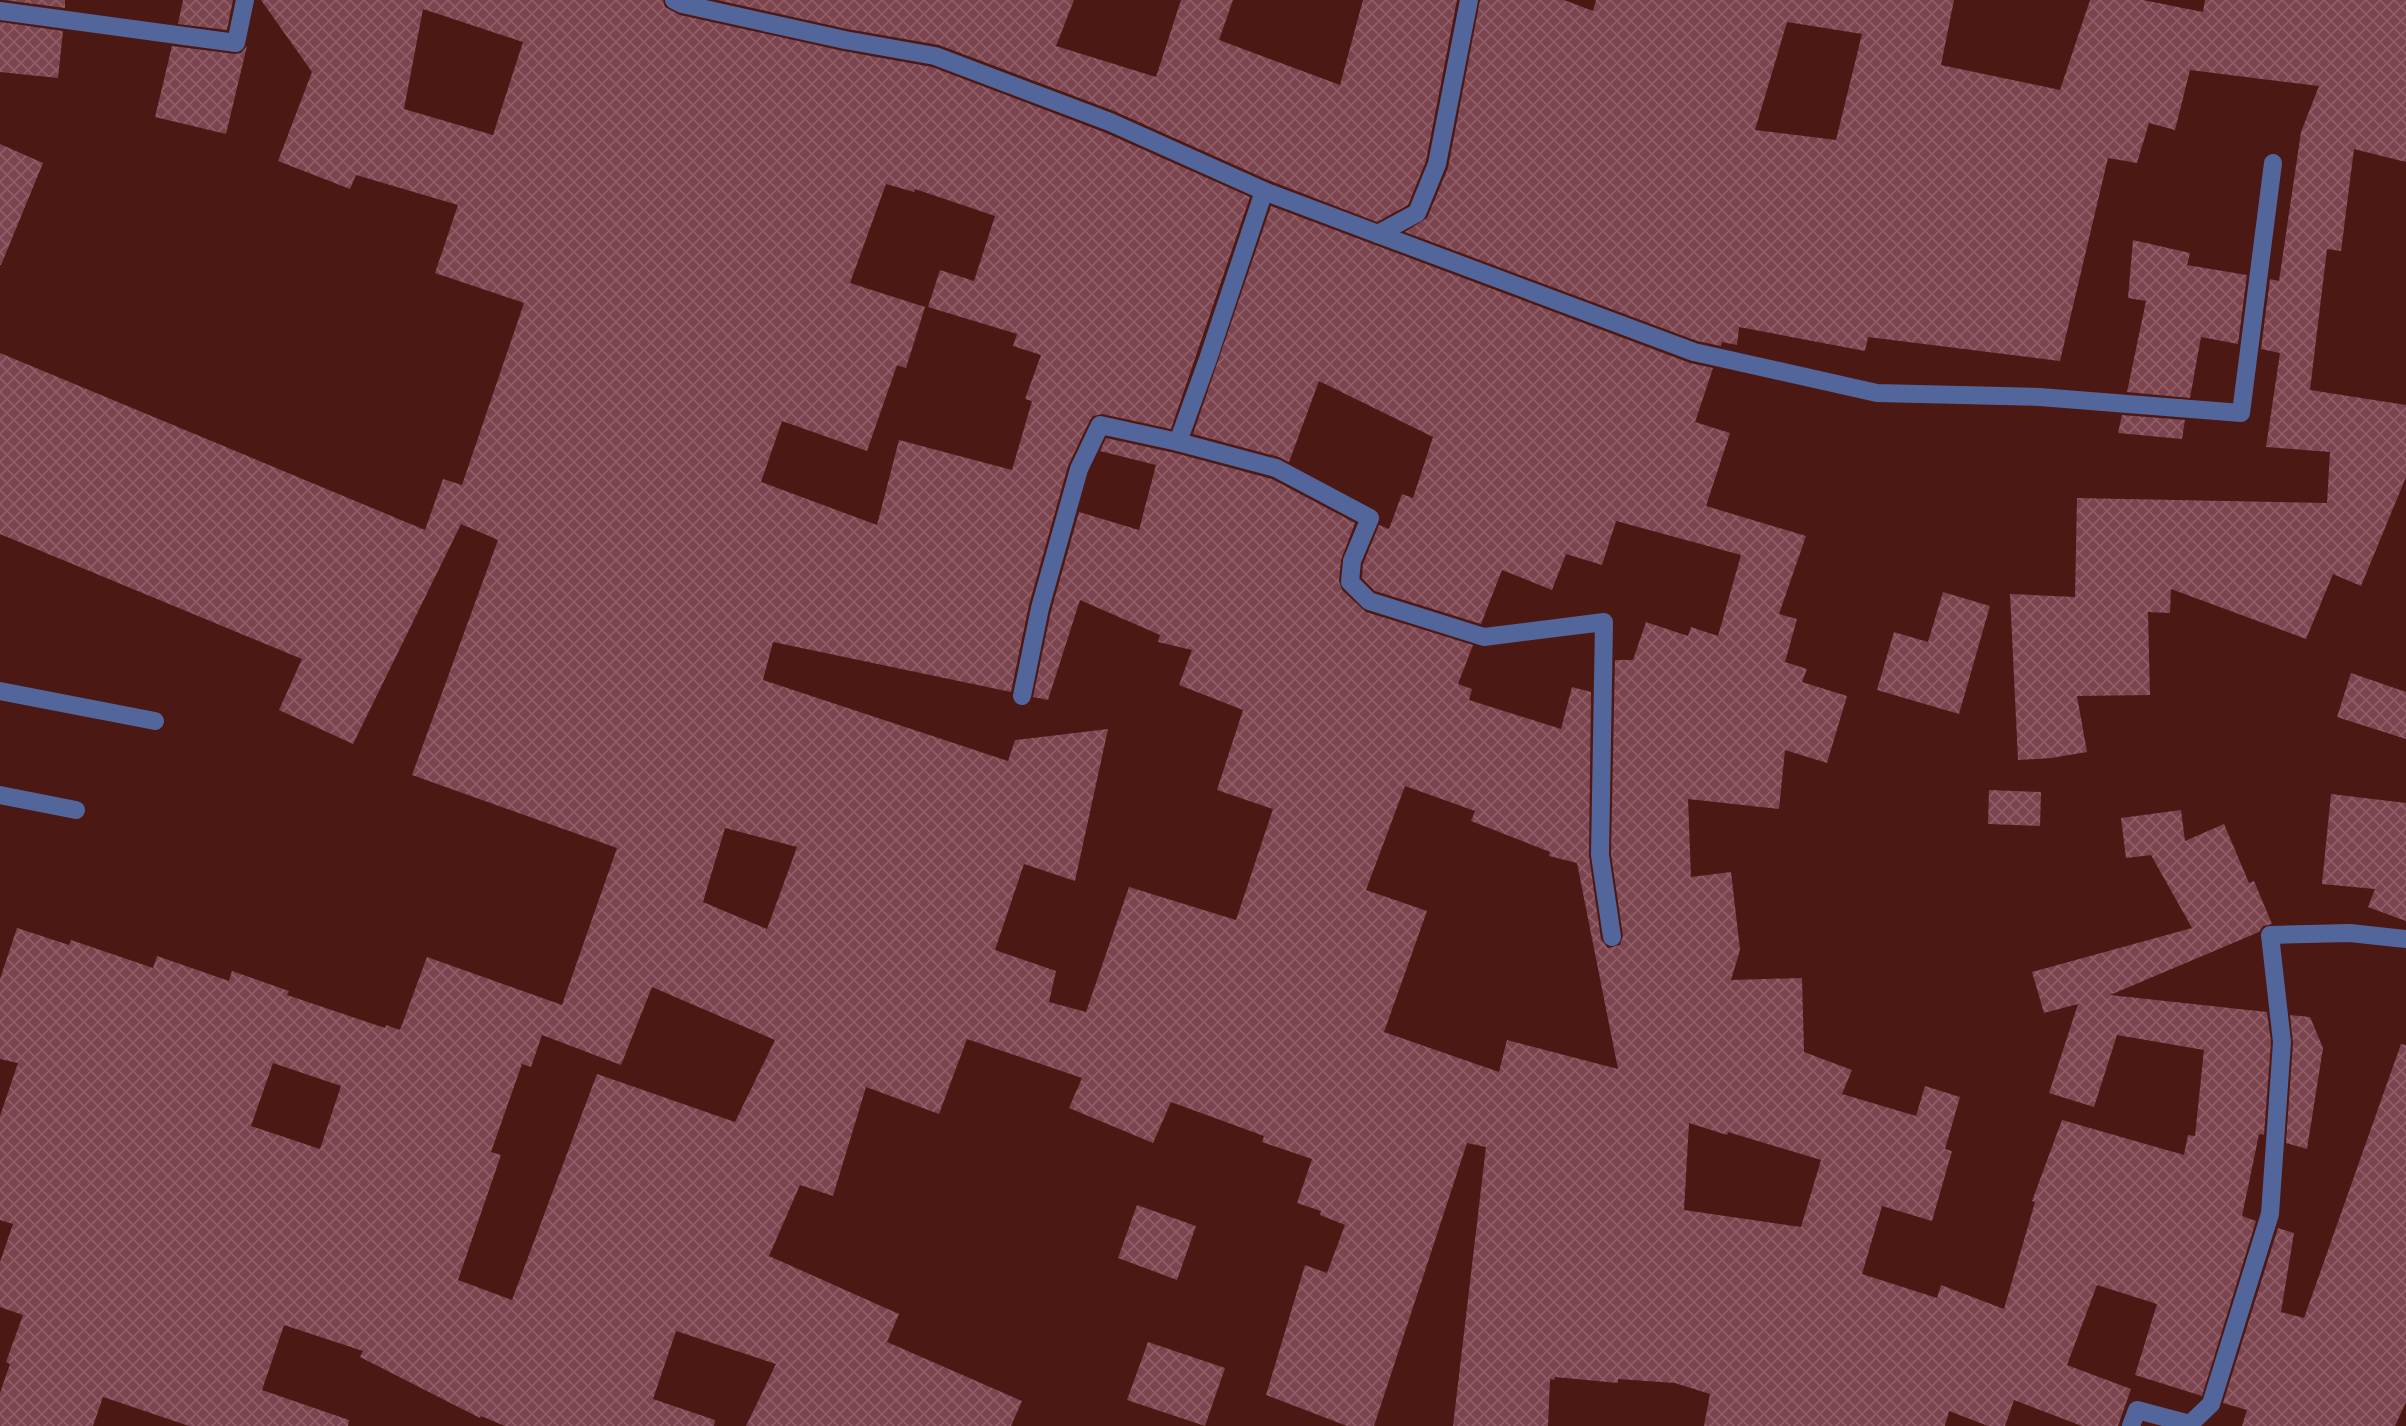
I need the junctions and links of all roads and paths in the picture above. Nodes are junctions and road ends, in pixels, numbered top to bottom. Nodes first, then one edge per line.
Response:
1 (245, 0) edge
2 (674, 0) edge
3 (1469, 0) edge
4 (0, 11) edge
5 (2273, 163) dead end
6 (1264, 191) junction
7 (1378, 234) junction
8 (1178, 442) junction
9 (0, 691) edge
10 (1022, 696) dead end
11 (155, 721) dead end
12 (0, 795) edge
13 (76, 810) dead end
14 (1612, 937) dead end
15 (2406, 939) edge
16 (2131, 1426) edge

1 - 4 street
2 - 6 street
3 - 7 street
5 - 7 street
6 - 7 street
6 - 8 street
8 - 10 street
8 - 14 street
9 - 11 street
12 - 13 street
15 - 16 street

